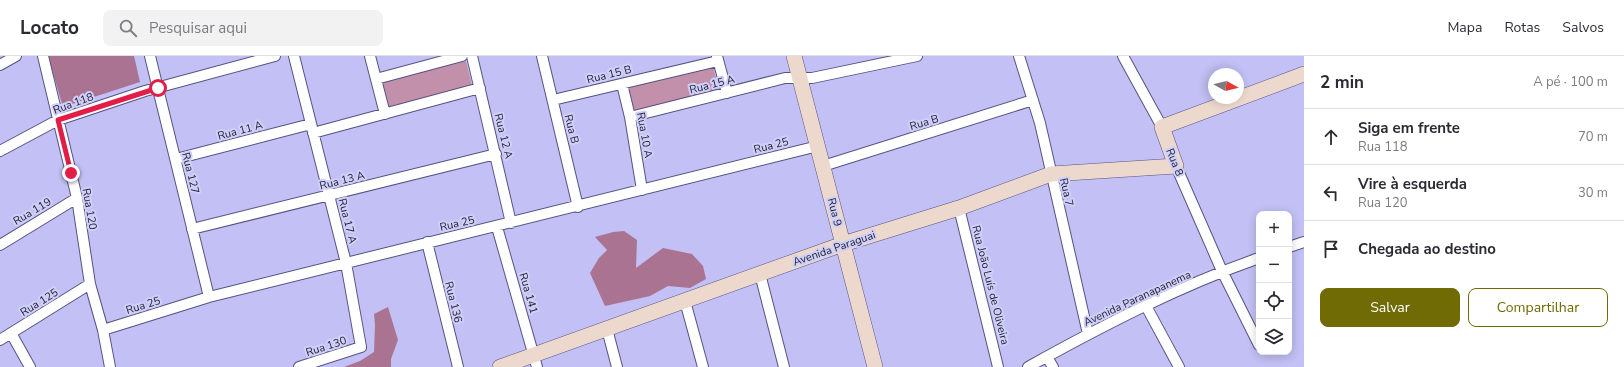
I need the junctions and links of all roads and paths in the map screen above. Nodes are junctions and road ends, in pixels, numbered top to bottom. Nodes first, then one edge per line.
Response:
1 (16, 56) edge
2 (42, 56) edge
3 (150, 56) edge
4 (276, 56) edge
5 (294, 56) edge
6 (370, 56) edge
7 (462, 56) edge
8 (472, 56) edge
9 (542, 56) edge
10 (794, 56) edge
11 (918, 56) edge
12 (1019, 56) edge
13 (1123, 56) edge
14 (718, 58) edge
15 (0, 65) edge
16 (1304, 74) edge
17 (376, 79) junction
18 (800, 79) junction
19 (622, 84) junction
20 (158, 88) junction
21 (480, 88) junction
22 (727, 93) junction
23 (553, 100) junction
24 (1033, 100) junction
25 (385, 114) junction
26 (630, 118) junction
27 (58, 120) junction
28 (1162, 127) junction
29 (312, 129) junction
30 (818, 146) junction
31 (0, 151) edge
32 (496, 154) junction
33 (176, 159) junction
34 (823, 166) junction
35 (1176, 166) junction
36 (1051, 174) junction
37 (642, 190) junction
38 (329, 195) junction
39 (77, 198) junction
40 (578, 207) junction
41 (959, 208) junction
42 (511, 223) junction
43 (497, 226) junction
44 (192, 229) junction
45 (427, 242) junction
46 (1304, 242) edge
47 (843, 244) junction
48 (0, 245) edge
49 (1292, 246) edge
50 (1256, 259) edge
51 (346, 263) junction
52 (1222, 271) junction
53 (760, 274) junction
54 (90, 284) junction
55 (209, 297) junction
56 (685, 301) junction
57 (1146, 306) junction
58 (103, 330) junction
59 (607, 330) junction
60 (11, 333) junction
61 (1088, 334) junction
62 (1256, 339) edge
63 (0, 340) edge
64 (361, 347) joint
65 (1047, 357) junction
66 (536, 360) edge
67 (30, 367) edge
68 (110, 367) edge
69 (299, 367) edge
70 (458, 367) edge
71 (500, 367) edge
72 (618, 367) edge
73 (703, 367) edge
74 (784, 367) edge
75 (876, 367) edge
76 (998, 367) edge
77 (1028, 367) edge
78 (1052, 367) edge
79 (1178, 367) edge

1 - 15 street
2 - 27 street, Rua 120
3 - 20 street, Rua 127
4 - 20 street, Rua 118
5 - 29 street, Rua 17 A
6 - 17 street
7 - 17 street
8 - 21 street, Rua 12 A
9 - 23 street, Rua B
10 - 18 street, Rua 9
11 - 18 street, Rua 15 A
12 - 24 street, Rua 7
13 - 28 street, Rua 8
14 - 19 street, Rua 15 B
14 - 22 street
16 - 28 street
17 - 25 street
18 - 22 street, Rua 15 A
18 - 30 street, Rua 9
19 - 23 street, Rua 15 B
19 - 26 street, Rua 10 A
20 - 27 street, Rua 118
20 - 33 street, Rua 127
21 - 25 street
21 - 32 street, Rua 12 A
22 - 26 street, Rua 15 A
23 - 40 street, Rua B
24 - 34 street, Rua B
24 - 36 street, Rua 7
25 - 29 street
26 - 37 street, Rua 10 A
27 - 31 street, Rua 118
27 - 39 street, Rua 120
28 - 35 street, Rua 8
29 - 33 street, Rua 11 A
29 - 38 street, Rua 17 A
30 - 34 street, Rua 9
30 - 37 street, Rua 25
32 - 38 street, Rua 13 A
32 - 42 street, Rua 12 A
33 - 44 street, Rua 127
34 - 47 street, Rua 9
35 - 36 street, Avenida Paraguai
35 - 52 street, Rua 8
36 - 41 street, Avenida Paraguai
36 - 61 street, Rua 7
37 - 40 street, Rua 25
38 - 44 street, Rua 13 A
38 - 51 street, Rua 17 A
39 - 48 street, Rua 119
39 - 54 street, Rua 120
40 - 42 street, Rua 25
41 - 47 street, Avenida Paraguai
41 - 76 street, Rua João Luís de Oliveira
42 - 43 street, Rua 25
43 - 45 street, Rua 25
43 - 66 street, Rua 141
44 - 55 street, Rua 127
45 - 51 street, Rua 25
45 - 70 street, Rua 136
46 - 49 street
47 - 53 street, Avenida Paraguai
47 - 75 street, Rua 9
50 - 52 street, Avenida Paranapanema
51 - 55 street, Rua 25
51 - 64 street, Rua 17 A
52 - 57 street, Avenida Paranapanema
52 - 62 street, Rua 8
53 - 56 street, Avenida Paraguai
53 - 74 street
54 - 58 street, Rua 120
54 - 60 street, Rua 125
55 - 58 street, Rua 25
56 - 59 street, Avenida Paraguai
56 - 73 street
57 - 61 street, Avenida Paranapanema
57 - 79 street
58 - 68 street, Rua 120
59 - 66 street, Avenida Paraguai
59 - 72 street
60 - 63 street, Rua 125
60 - 67 street
61 - 65 street, Avenida Paranapanema
64 - 69 street, Rua 130
65 - 77 street, Avenida Paranapanema
65 - 78 street
66 - 71 street, Avenida Paraguai

